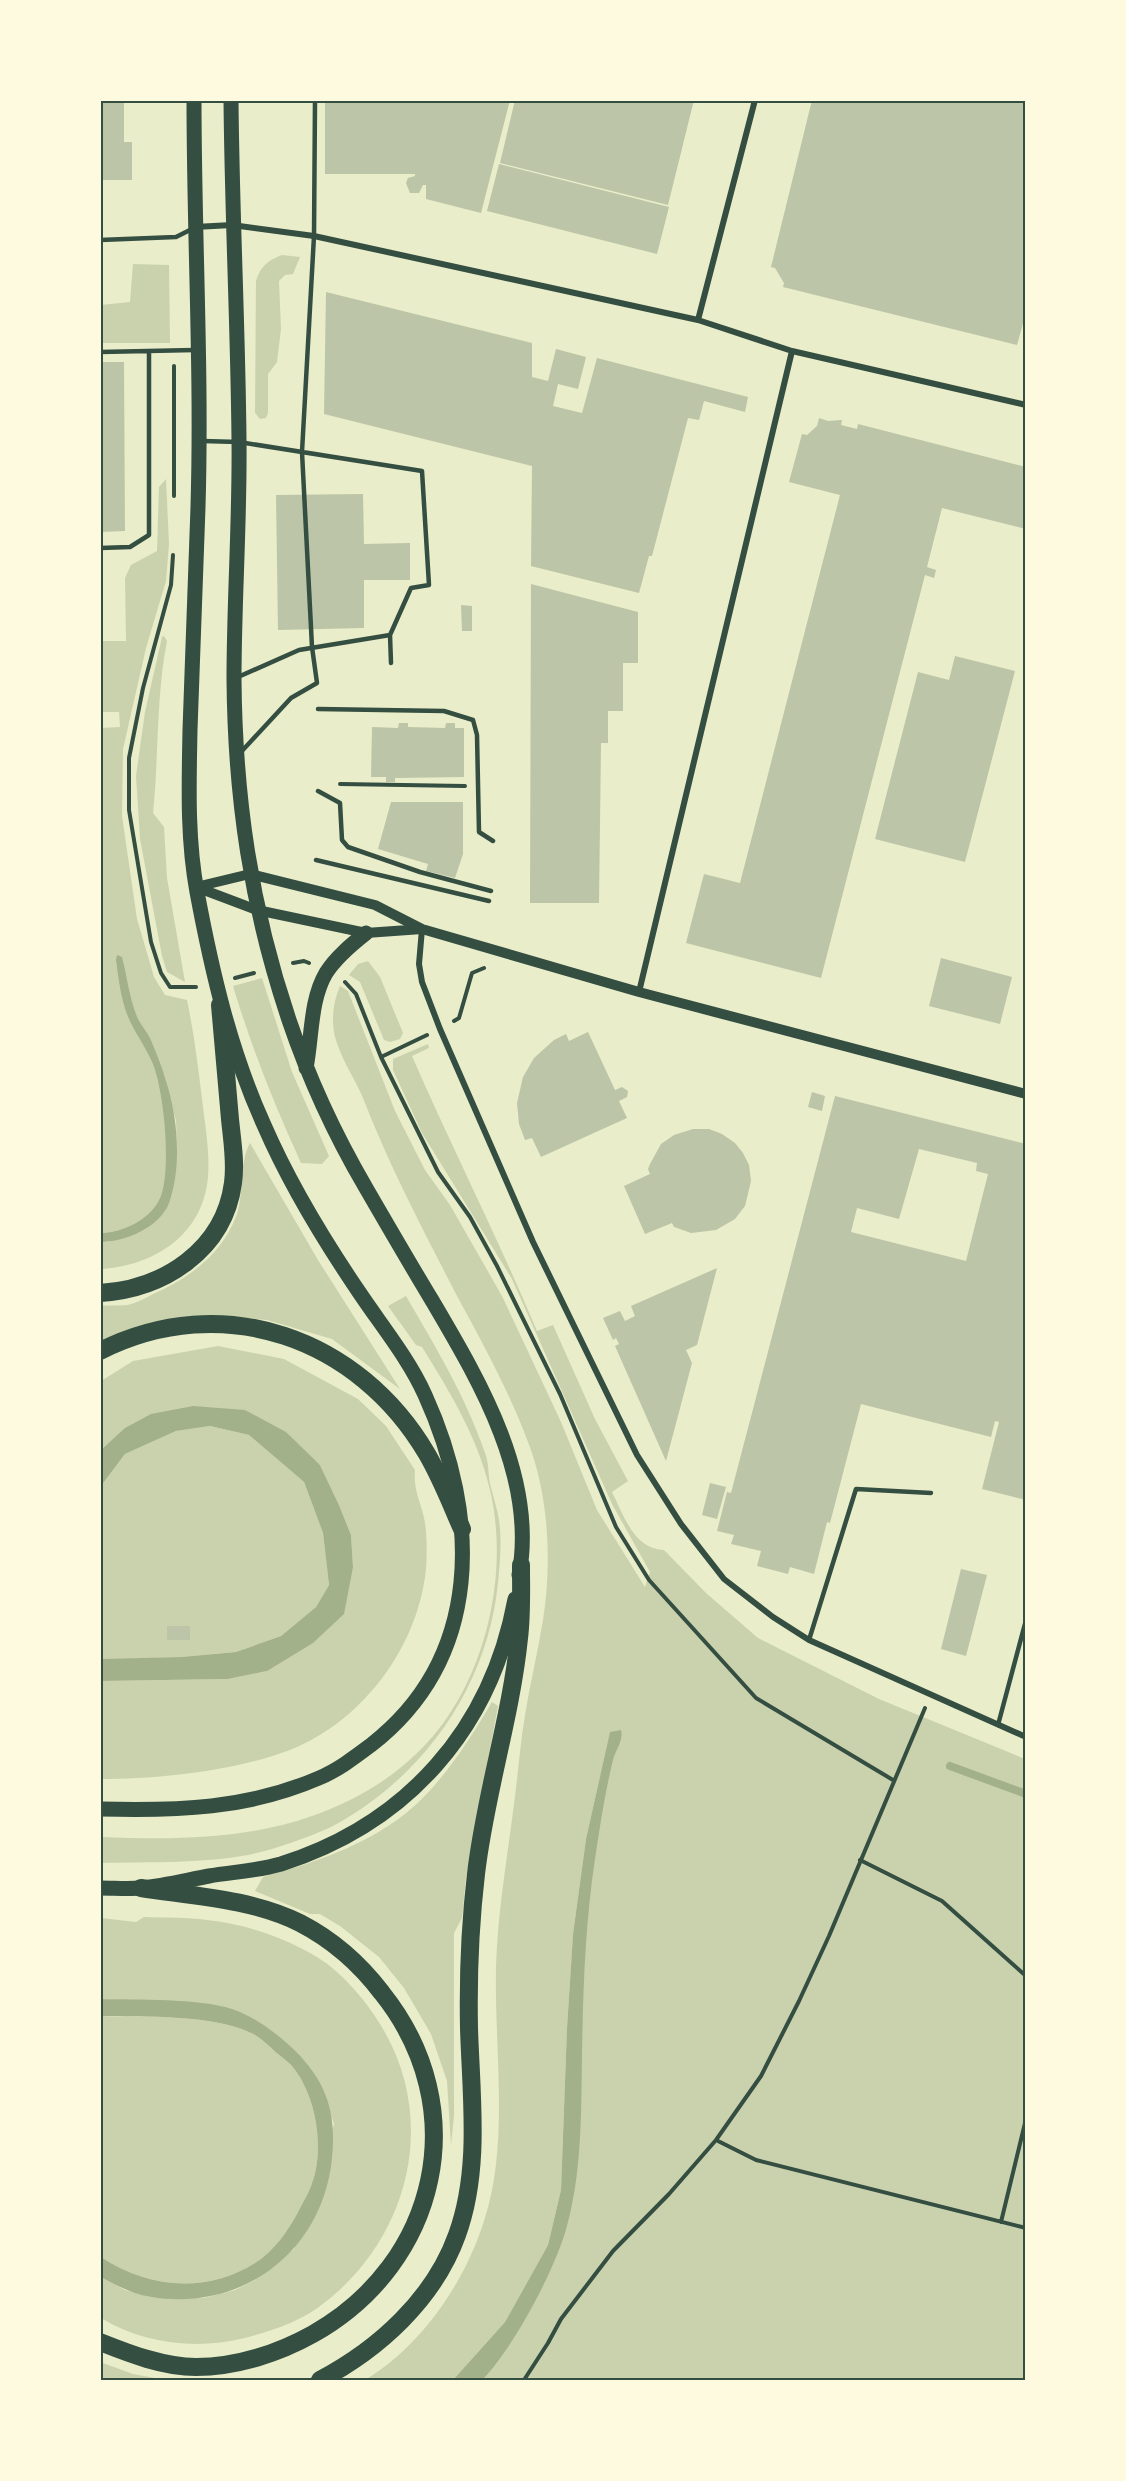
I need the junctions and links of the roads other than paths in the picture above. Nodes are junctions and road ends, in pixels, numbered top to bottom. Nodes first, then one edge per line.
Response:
1 (194, 100) edge
2 (231, 100) edge
3 (315, 100) edge
4 (755, 100) edge
5 (232, 225) junction
6 (194, 227) junction
7 (314, 236) junction
8 (100, 240) edge
9 (699, 321) junction
10 (197, 350) junction
11 (149, 351) junction
12 (792, 351) junction
13 (100, 352) edge
14 (1026, 405) edge
15 (200, 441) junction
16 (239, 442) junction
17 (302, 452) junction
18 (100, 548) edge
19 (390, 635) junction
20 (312, 647) junction
21 (391, 663) dead end
22 (234, 679) junction
23 (318, 709) dead end
24 (237, 756) junction
25 (318, 791) dead end
26 (493, 841) dead end
27 (316, 860) dead end
28 (250, 874) junction
29 (196, 887) junction
30 (491, 891) dead end
31 (489, 901) dead end
32 (257, 910) junction
33 (423, 929) junction
34 (366, 933) junction
35 (639, 992) junction
36 (220, 1005) junction
37 (306, 1068) junction
38 (1026, 1094) edge
39 (100, 1293) edge
40 (100, 1350) edge
41 (931, 1493) dead end
42 (462, 1529) junction
43 (521, 1566) junction
44 (1026, 1620) edge
45 (809, 1640) junction
46 (998, 1725) junction
47 (1026, 1737) edge
48 (100, 1809) edge
49 (100, 1888) edge
50 (141, 1888) junction
51 (100, 2342) edge
52 (320, 2380) edge

1 - 6 main road
2 - 5 main road
3 - 7 lane
4 - 9 street
5 - 6 street
5 - 7 street
5 - 16 main road
6 - 8 lane
6 - 10 main road
7 - 9 street
7 - 17 lane
9 - 12 street
10 - 11 lane
10 - 15 main road
11 - 13 lane
11 - 18 lane
12 - 14 street
12 - 35 street
15 - 16 lane
15 - 29 main road
16 - 17 lane
16 - 22 main road
17 - 19 lane
17 - 20 lane
19 - 20 lane
19 - 21 lane
20 - 22 lane
20 - 24 lane
22 - 24 main road
23 - 26 lane
24 - 28 main road
25 - 30 lane
27 - 31 lane
28 - 29 street
28 - 32 main road
28 - 33 street
29 - 32 street
29 - 36 main road
32 - 34 street
32 - 37 main road
33 - 34 street
33 - 35 street
33 - 45 street
34 - 37 main road
35 - 38 street
36 - 39 highway
36 - 42 main road
37 - 43 main road
40 - 42 highway
41 - 45 lane
42 - 48 main road
43 - 50 main road
43 - 52 highway
44 - 46 lane
45 - 46 street
46 - 47 street
49 - 50 main road
50 - 51 highway

